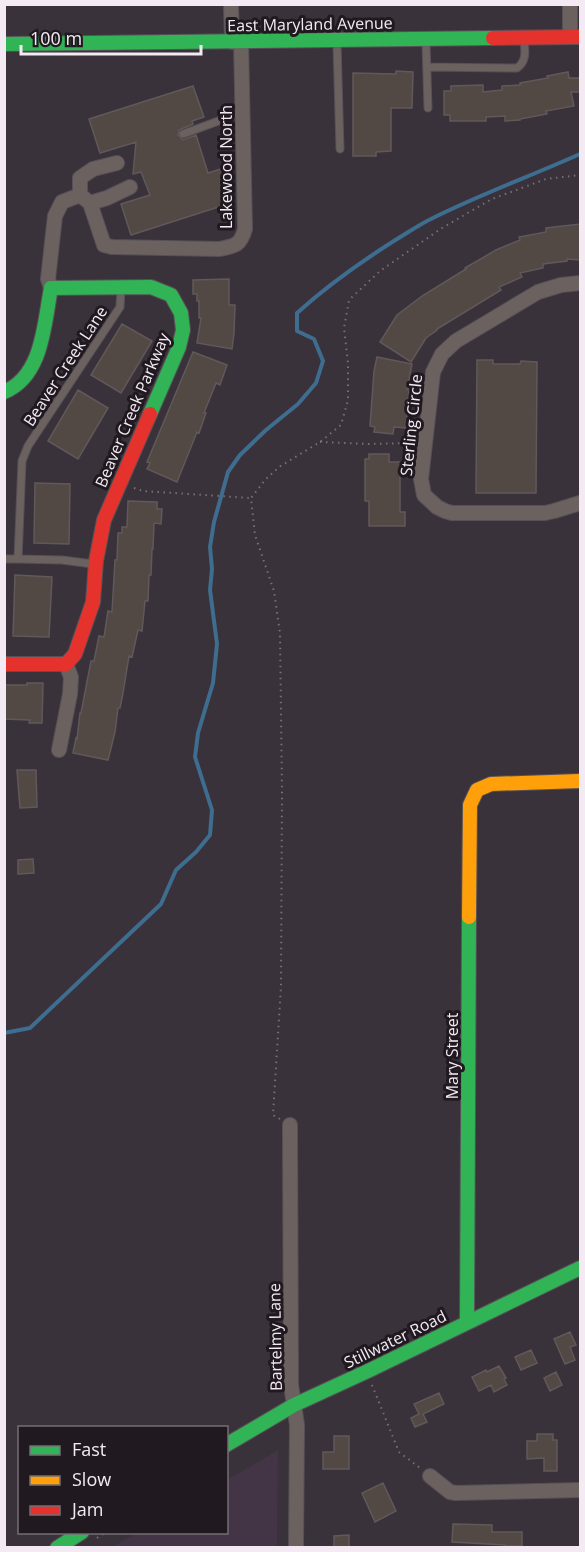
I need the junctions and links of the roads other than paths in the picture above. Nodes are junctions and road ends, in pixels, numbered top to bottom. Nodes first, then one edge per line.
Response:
1 (231, 4) edge
2 (570, 4) edge
3 (575, 37) edge
4 (524, 38) junction
5 (426, 39) junction
6 (337, 41) junction
7 (237, 42) junction
8 (4, 44) edge
9 (427, 67) junction
10 (428, 108) dead end
11 (243, 112) junction
12 (183, 134) dead end
13 (340, 149) dead end
14 (117, 163) dead end
15 (130, 187) dead end
16 (85, 199) junction
17 (580, 283) edge
18 (122, 287) junction
19 (51, 288) junction
20 (4, 392) edge
21 (580, 503) edge
22 (4, 559) edge
23 (18, 559) junction
24 (96, 565) junction
25 (4, 664) edge
26 (66, 664) junction
27 (59, 750) dead end
28 (580, 781) edge
29 (291, 1125) road end
30 (580, 1268) edge
31 (467, 1322) junction
32 (294, 1405) junction
33 (228, 1444) edge
34 (430, 1476) road end
35 (580, 1490) edge
36 (80, 1534) edge
37 (57, 1548) edge
38 (296, 1548) edge

1 - 7 street, Lakewood North
2 - 3 street
3 - 4 street, East Maryland Avenue
4 - 5 street, East Maryland Avenue
4 - 9 lane
5 - 6 street, East Maryland Avenue
5 - 9 lane
6 - 7 street, East Maryland Avenue
6 - 13 lane
7 - 8 street, East Maryland Avenue
7 - 11 street, Lakewood North
9 - 10 lane
11 - 12 lane
11 - 16 street, Lakewood North
14 - 16 street
15 - 16 street
16 - 19 street
17 - 21 street, Sterling Circle
18 - 19 street, Beaver Creek Parkway
18 - 23 lane, Beaver Creek Lane
18 - 24 street, Beaver Creek Parkway
19 - 20 street
22 - 23 lane
23 - 24 lane
24 - 26 street, Beaver Creek Parkway
25 - 26 street
26 - 27 street
28 - 31 street, Mary Street
29 - 32 street, Bartelmy Lane
30 - 31 street, Stillwater Road
31 - 32 street, Stillwater Road
32 - 33 street, Stillwater Road
32 - 38 street, Bartelmy Lane
34 - 35 street
36 - 37 street

